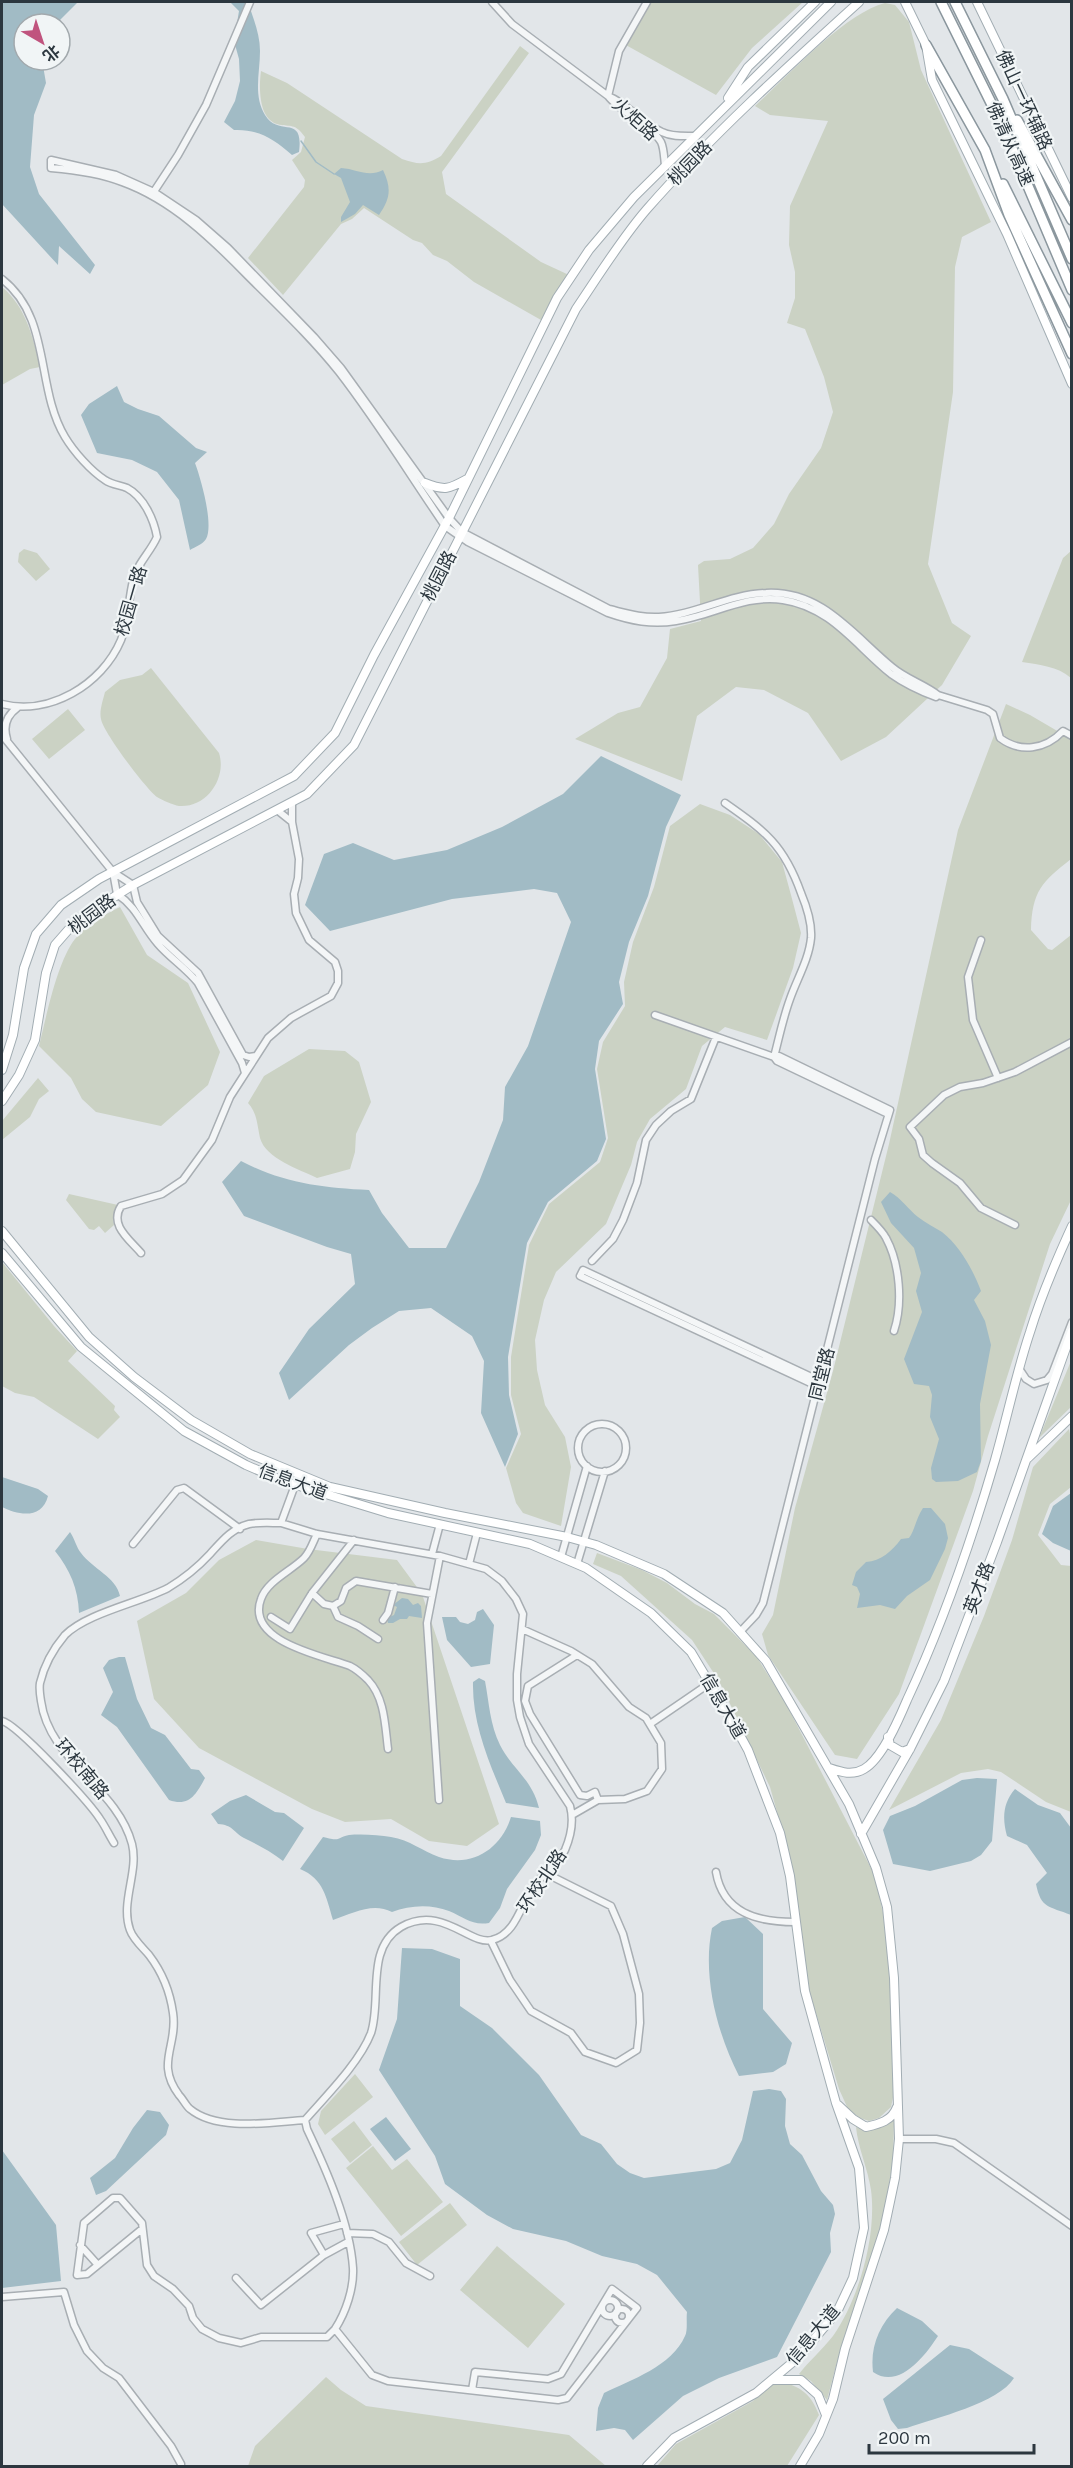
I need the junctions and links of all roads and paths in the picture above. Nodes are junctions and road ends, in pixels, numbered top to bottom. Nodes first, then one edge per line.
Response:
1 (250, 2) edge
2 (492, 2) edge
3 (647, 2) edge
4 (815, 2) edge
5 (831, 2) edge
6 (859, 2) edge
7 (905, 2) edge
8 (942, 2) edge
9 (955, 2) edge
10 (977, 2) edge
11 (926, 45) junction
12 (608, 96) junction
13 (1003, 99) junction
14 (720, 110) junction
15 (694, 136) junction
16 (985, 150) junction
17 (665, 165) junction
18 (152, 194) junction
19 (1071, 198) edge
20 (1071, 220) edge
21 (1071, 259) edge
22 (2, 279) edge
23 (1071, 290) edge
24 (1071, 323) edge
25 (1071, 354) edge
26 (1071, 384) edge
27 (467, 479) junction
28 (425, 483) junction
29 (447, 522) junction
30 (460, 534) junction
31 (2, 704) edge
32 (16, 708) junction
33 (2, 735) edge
34 (1071, 736) edge
35 (8, 742) junction
36 (292, 802) junction
37 (725, 803) dead end
38 (277, 810) junction
39 (292, 822) junction
40 (113, 872) junction
41 (133, 885) junction
42 (117, 894) junction
43 (981, 940) dead end
44 (655, 1015) dead end
45 (716, 1037) junction
46 (1071, 1042) edge
47 (256, 1056) junction
48 (774, 1057) junction
49 (2, 1070) edge
50 (245, 1073) junction
51 (998, 1078) junction
52 (2, 1101) edge
53 (871, 1220) dead end
54 (1014, 1224) dead end
55 (1071, 1226) edge
56 (2, 1231) edge
57 (2, 1253) edge
58 (141, 1253) dead end
59 (592, 1261) dead end
60 (582, 1273) dead end
61 (1071, 1322) edge
62 (894, 1331) dead end
63 (1069, 1337) edge
64 (1020, 1370) junction
65 (819, 1384) junction
66 (1071, 1416) edge
67 (1024, 1461) junction
68 (587, 1466) junction
69 (605, 1471) junction
70 (294, 1485) junction
71 (281, 1523) junction
72 (440, 1524) junction
73 (240, 1529) junction
74 (477, 1533) junction
75 (317, 1534) junction
76 (567, 1537) junction
77 (354, 1540) junction
78 (583, 1541) junction
79 (133, 1544) dead end
80 (432, 1554) junction
81 (440, 1556) junction
82 (561, 1557) junction
83 (469, 1564) junction
84 (577, 1564) junction
85 (395, 1587) junction
86 (312, 1593) junction
87 (432, 1594) junction
88 (333, 1606) junction
89 (272, 1617) dead end
90 (383, 1620) dead end
91 (522, 1629) junction
92 (740, 1632) junction
93 (378, 1639) dead end
94 (577, 1655) junction
95 (710, 1683) junction
96 (2, 1721) edge
97 (650, 1724) junction
98 (888, 1737) junction
99 (388, 1749) dead end
100 (910, 1749) junction
101 (829, 1767) junction
102 (439, 1800) dead end
103 (598, 1800) junction
104 (572, 1815) junction
105 (861, 1834) junction
106 (114, 1843) dead end
107 (716, 1872) dead end
108 (547, 1874) junction
109 (795, 1922) junction
110 (491, 1941) junction
111 (836, 2103) junction
112 (898, 2103) junction
113 (305, 2120) junction
114 (899, 2139) junction
115 (344, 2224) junction
116 (1071, 2226) edge
117 (142, 2229) junction
118 (347, 2233) junction
119 (348, 2242) junction
120 (80, 2245) junction
121 (324, 2255) junction
122 (98, 2265) junction
123 (430, 2276) dead end
124 (236, 2278) dead end
125 (2, 2297) edge
126 (605, 2303) junction
127 (616, 2312) junction
128 (627, 2320) junction
129 (335, 2329) junction
130 (771, 2380) junction
131 (472, 2390) junction
132 (826, 2415) junction
133 (181, 2464) dead end
134 (647, 2466) edge
135 (800, 2466) edge

1 - 18 street
2 - 12 street
3 - 12 street
4 - 14 main road
5 - 14 main road, 桃园路
6 - 30 main road, 桃园路
7 - 11 main road
8 - 23 highway, 佛清从高速
9 - 13 highway, 佛清从高速
10 - 19 main road, 佛山一环辅路
11 - 16 highway
11 - 26 main road
12 - 15 street, 火炬路
12 - 17 street, 火炬路
13 - 20 highway
13 - 21 highway, 佛清从高速
14 - 15 main road, 桃园路
15 - 17 main road, 桃园路
16 - 24 highway
16 - 25 highway
17 - 27 main road, 桃园路
18 - 18 street
18 - 28 street
18 - 29 street
22 - 32 street, 校园一路
27 - 28 main road
27 - 29 main road, 桃园路
28 - 29 street
29 - 30 street
29 - 40 main road, 桃园路
30 - 34 street
30 - 36 main road, 桃园路
31 - 32 street
32 - 35 street
33 - 35 street
35 - 40 street
36 - 38 main road, 桃园路
36 - 39 street
37 - 48 street
38 - 39 street
38 - 41 main road, 桃园路
39 - 47 street
40 - 41 street
40 - 42 street
40 - 49 main road, 桃园路
41 - 42 main road, 桃园路
41 - 47 street
42 - 50 street
42 - 52 main road, 桃园路
43 - 51 street
44 - 45 street
45 - 48 street
45 - 59 street
46 - 51 street
47 - 50 street
48 - 65 street, 同堂路
50 - 58 street
51 - 54 street
53 - 62 street
55 - 64 main road
56 - 76 main road, 信息大道
57 - 70 main road, 信息大道
60 - 65 street
61 - 63 street, 英才路
63 - 64 street, 英才路
63 - 67 main road, 英才路
64 - 98 main road
65 - 92 street, 同堂路
66 - 67 main road
67 - 100 main road, 英才路
68 - 69 street
68 - 69 street
68 - 76 street
69 - 78 street
70 - 71 street
70 - 72 main road, 信息大道
71 - 73 street, 环校南路
71 - 75 street, 环校南路
72 - 74 main road, 信息大道
72 - 80 street
73 - 79 street
73 - 113 street, 环校南路
74 - 82 main road, 信息大道
74 - 83 street
75 - 77 street, 环校南路
75 - 99 street
76 - 78 main road, 信息大道
76 - 82 street
77 - 80 street, 环校南路
77 - 86 street
78 - 84 street
78 - 92 main road, 信息大道
80 - 81 street, 环校南路
81 - 83 street
81 - 87 street
82 - 84 main road, 信息大道
83 - 91 street
84 - 95 main road, 信息大道
85 - 87 street
85 - 88 street
85 - 90 street
86 - 88 street
86 - 89 street
87 - 102 street
88 - 93 street
91 - 94 street
91 - 104 street
92 - 101 main road, 信息大道
94 - 97 street
94 - 103 street
95 - 97 street
95 - 109 main road, 信息大道
96 - 106 street
97 - 103 street
98 - 100 main road
98 - 101 main road
100 - 105 main road, 英才路
101 - 105 main road, 信息大道
103 - 104 street
104 - 108 street, 环校北路
105 - 112 main road, 信息大道
107 - 109 street
108 - 110 street, 环校北路
108 - 110 street
109 - 111 main road, 信息大道
110 - 113 street
111 - 112 main road
111 - 130 main road, 信息大道
112 - 114 main road, 信息大道
113 - 115 street
114 - 116 street
114 - 132 main road, 信息大道
115 - 118 street
115 - 121 street
117 - 120 street
117 - 122 street
117 - 129 street
118 - 119 street
118 - 123 street
119 - 121 street
119 - 129 street
120 - 122 street
120 - 122 street
121 - 124 street
125 - 133 street
126 - 127 street
126 - 127 street
126 - 128 street
126 - 131 street
127 - 128 street
128 - 131 street
129 - 131 street
130 - 132 main road
130 - 134 main road, 信息大道
132 - 135 main road, 信息大道

